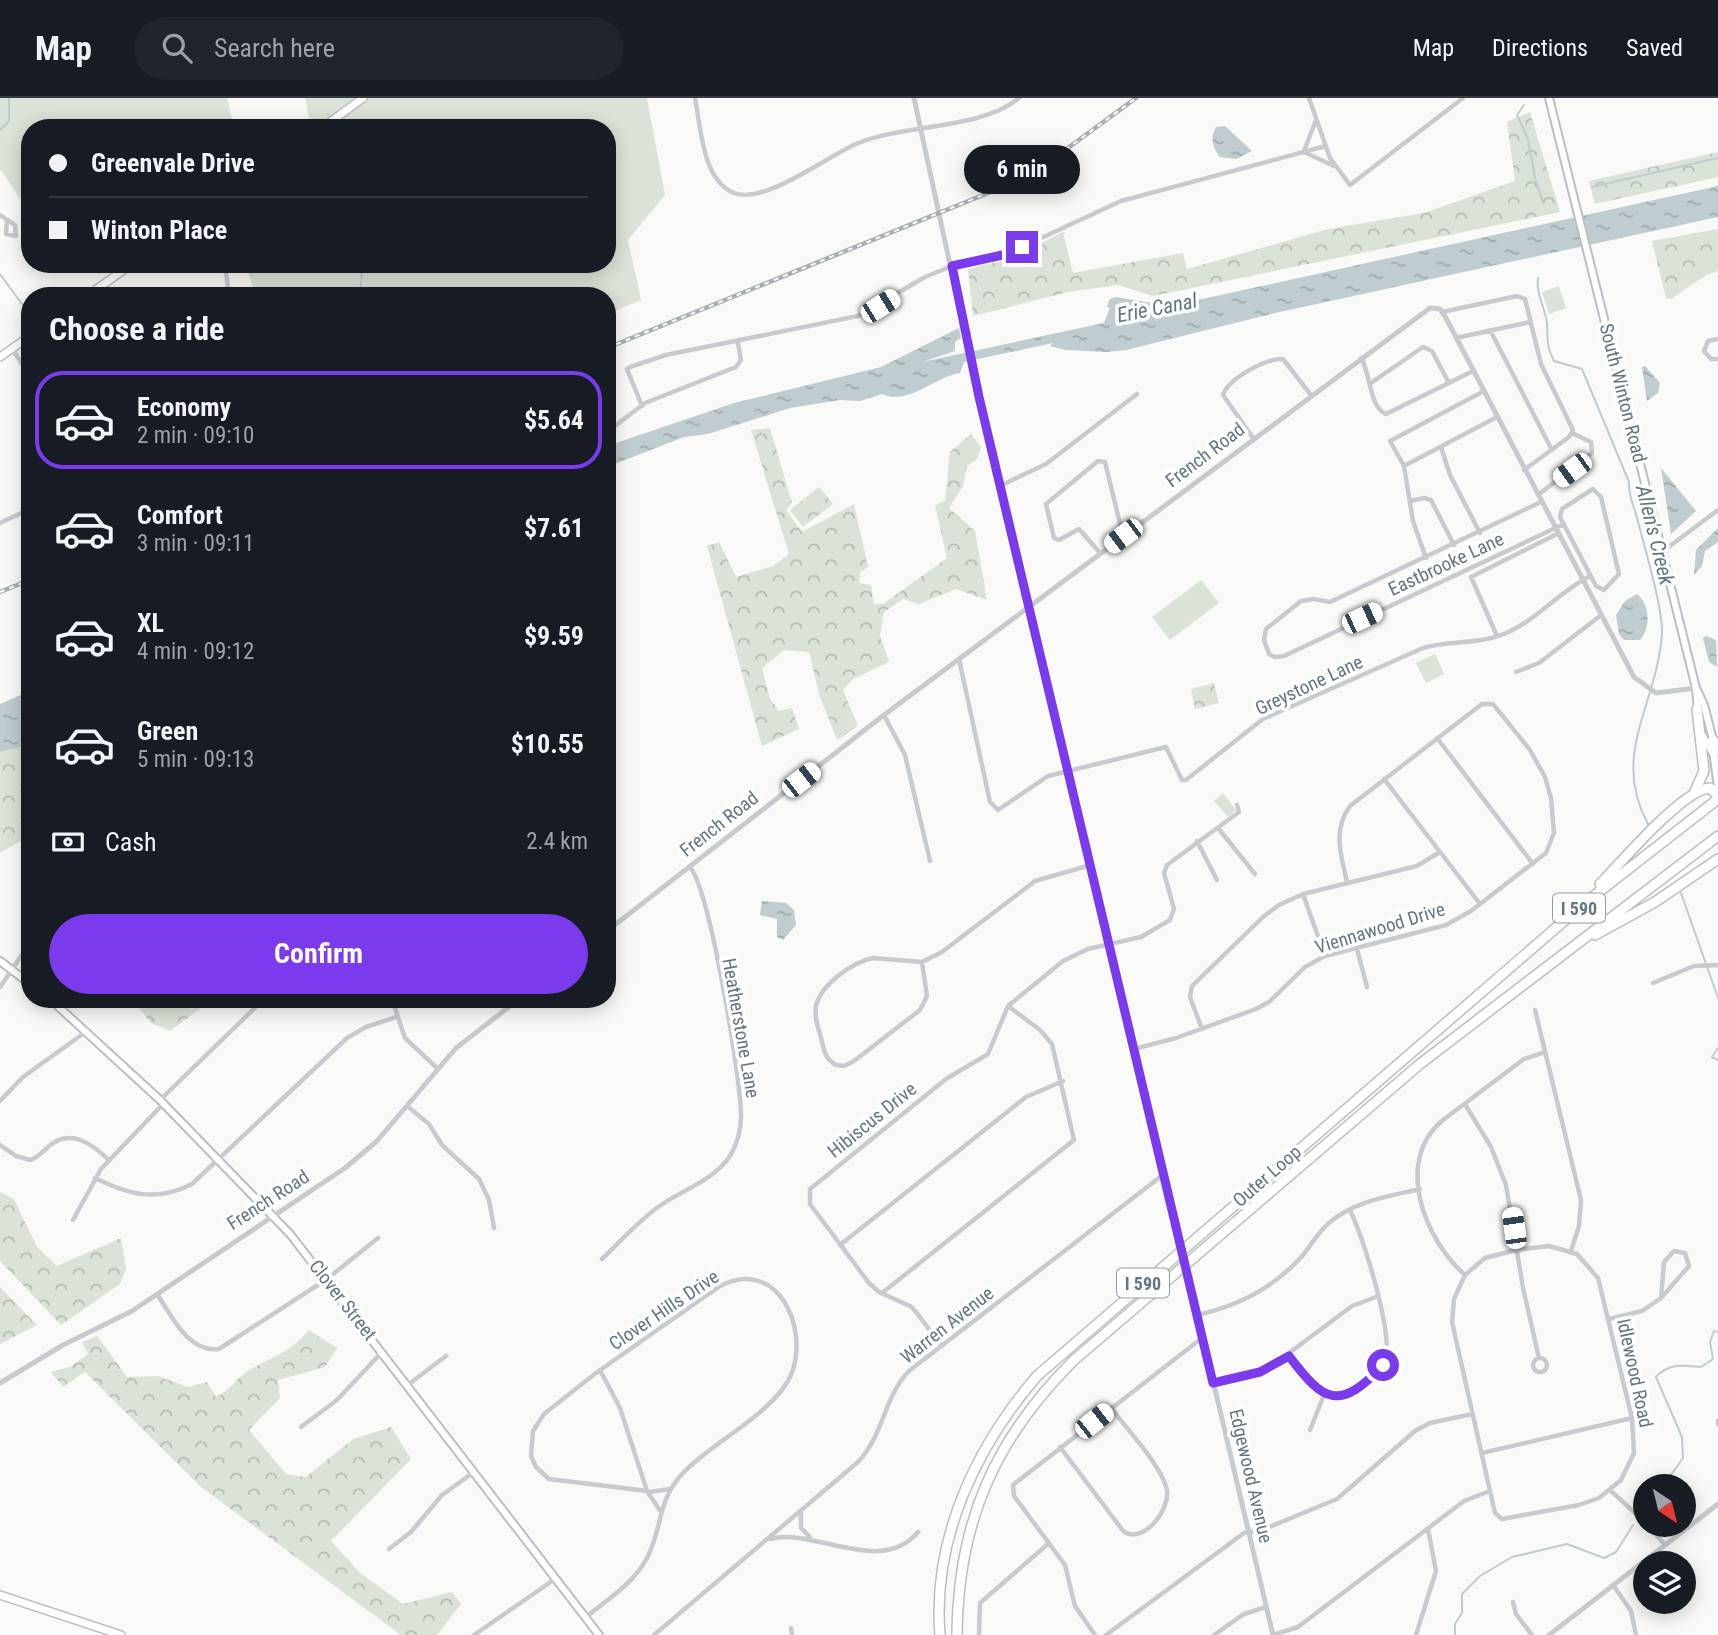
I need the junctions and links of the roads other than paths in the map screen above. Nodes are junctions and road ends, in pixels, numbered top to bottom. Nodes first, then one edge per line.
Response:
1 (363, 98) edge
2 (695, 98) edge
3 (914, 98) edge
4 (1019, 98) edge
5 (1309, 98) edge
6 (1463, 98) edge
7 (1549, 98) edge
8 (334, 119) edge
9 (1316, 119) junction
10 (921, 129) junction
11 (1325, 146) junction
12 (1303, 152) junction
13 (1338, 168) junction
14 (0, 215) edge
15 (7, 220) dead end
16 (952, 266) junction
17 (120, 273) edge
18 (100, 287) edge
19 (1442, 312) junction
20 (1530, 321) junction
21 (1490, 330) junction
22 (1456, 338) junction
23 (1718, 339) edge
24 (21, 342) edge
25 (738, 343) junction
26 (12, 349) junction
27 (0, 357) edge
28 (1361, 358) junction
29 (1718, 359) edge
30 (21, 362) edge
31 (1473, 371) junction
32 (1371, 383) junction
33 (1449, 383) junction
34 (1484, 391) junction
35 (1137, 394) dead end
36 (1311, 395) junction
37 (642, 406) junction
38 (1497, 417) junction
39 (616, 425) edge
40 (1572, 433) junction
41 (1254, 439) junction
42 (1441, 447) junction
43 (1552, 450) junction
44 (1404, 466) junction
45 (1524, 470) junction
46 (1002, 485) junction
47 (1538, 495) junction
48 (1409, 501) junction
49 (1541, 502) junction
50 (1718, 510) edge
51 (21, 513) edge
52 (0, 523) edge
53 (1564, 524) junction
54 (1556, 531) junction
55 (1480, 533) junction
56 (1123, 536) junction
57 (1454, 545) junction
58 (1662, 552) junction
59 (1100, 553) junction
60 (1426, 558) junction
61 (1590, 576) junction
62 (1581, 580) junction
63 (1029, 606) junction
64 (1600, 616) junction
65 (1497, 636) junction
66 (959, 659) junction
67 (1516, 672) dead end
68 (1696, 688) junction
69 (1697, 709) junction
70 (884, 715) junction
71 (1437, 738) junction
72 (1713, 740) joint
73 (1717, 756) edge
74 (1069, 770) junction
75 (1384, 779) junction
76 (1718, 787) edge
77 (1718, 797) edge
78 (1687, 800) junction
79 (1237, 805) dead end
80 (1218, 828) junction
81 (1715, 838) edge
82 (1197, 841) junction
83 (1440, 852) junction
84 (1718, 859) edge
85 (930, 861) dead end
86 (1533, 864) junction
87 (1091, 865) junction
88 (690, 867) junction
89 (1718, 867) edge
90 (1255, 874) dead end
91 (1696, 875) junction
92 (1217, 880) dead end
93 (1347, 882) junction
94 (1303, 894) junction
95 (1586, 902) junction
96 (1480, 904) junction
97 (616, 924) edge
98 (1582, 940) junction
99 (1110, 945) junction
100 (1357, 948) junction
101 (21, 954) edge
102 (1325, 957) junction
103 (0, 961) edge
104 (922, 962) junction
105 (1716, 965) edge
106 (10, 968) junction
107 (21, 977) edge
108 (1653, 983) dead end
109 (0, 987) edge
110 (1367, 987) dead end
111 (1008, 1006) junction
112 (61, 1008) edge
113 (255, 1008) edge
114 (394, 1008) edge
115 (507, 1008) edge
116 (1535, 1010) dead end
117 (396, 1017) junction
118 (1202, 1029) junction
119 (88, 1031) junction
120 (1134, 1049) junction
121 (1545, 1052) junction
122 (438, 1068) junction
123 (1063, 1081) junction
124 (0, 1101) edge
125 (162, 1102) junction
126 (1465, 1104) junction
127 (407, 1106) junction
128 (0, 1145) edge
129 (109, 1160) junction
130 (220, 1160) junction
131 (1164, 1174) junction
132 (95, 1178) junction
133 (1420, 1189) junction
134 (1350, 1210) junction
135 (273, 1214) junction
136 (73, 1220) dead end
137 (494, 1228) dead end
138 (378, 1238) dead end
139 (840, 1245) junction
140 (1516, 1250) junction
141 (1572, 1251) junction
142 (602, 1259) dead end
143 (1465, 1275) junction
144 (327, 1279) junction
145 (157, 1294) junction
146 (882, 1294) junction
147 (1377, 1297) junction
148 (1661, 1298) junction
149 (1197, 1315) junction
150 (1609, 1319) junction
151 (1202, 1338) junction
152 (942, 1346) junction
153 (383, 1351) junction
154 (446, 1356) dead end
155 (1289, 1356) junction
156 (1539, 1358) dead end
157 (600, 1370) junction
158 (0, 1383) edge
159 (1213, 1383) junction
160 (409, 1384) junction
161 (1324, 1395) junction
162 (1111, 1408) junction
163 (1472, 1414) junction
164 (1632, 1418) junction
165 (301, 1426) dead end
166 (1310, 1430) dead end
167 (1060, 1447) junction
168 (1482, 1453) junction
169 (475, 1472) junction
170 (670, 1489) junction
171 (1490, 1491) junction
172 (1611, 1491) junction
173 (648, 1492) junction
174 (1718, 1504) edge
175 (802, 1510) junction
176 (1633, 1511) edge
177 (661, 1512) junction
178 (1427, 1529) junction
179 (918, 1532) dead end
180 (1248, 1532) junction
181 (1658, 1537) edge
182 (810, 1538) junction
183 (766, 1541) junction
184 (1049, 1543) junction
185 (1665, 1545) junction
186 (389, 1549) dead end
187 (555, 1578) junction
188 (1613, 1586) junction
189 (0, 1595) edge
190 (1513, 1602) dead end
191 (1266, 1607) junction
192 (585, 1618) junction
193 (791, 1628) dead end
194 (121, 1635) edge
195 (474, 1635) edge
196 (598, 1635) edge
197 (654, 1635) edge
198 (792, 1635) edge
199 (938, 1635) edge
200 (957, 1635) edge
201 (979, 1635) edge
202 (1095, 1635) edge
203 (1106, 1635) edge
204 (1214, 1635) edge
205 (1273, 1635) edge
206 (1416, 1635) edge
207 (1532, 1635) edge
208 (1549, 1635) edge
209 (1636, 1635) edge

1 - 8 main road
2 - 10 street
3 - 10 street, Edgewood Avenue
4 - 10 street
5 - 9 street
6 - 13 street
7 - 58 main road, South Winton Road
9 - 11 street
9 - 12 street
10 - 16 street, Edgewood Avenue
11 - 12 street
11 - 13 street
12 - 13 street
12 - 16 street
14 - 15 street
16 - 25 street
16 - 46 street, Edgewood Avenue
17 - 18 main road
19 - 20 street
19 - 22 street
19 - 28 street, French Road
20 - 21 street
20 - 40 street
21 - 22 street
21 - 43 street
22 - 31 street
23 - 29 street
24 - 26 main road
25 - 37 street
25 - 37 street
26 - 27 main road
26 - 30 street
28 - 32 street
28 - 36 street, French Road
31 - 33 street
31 - 34 street
32 - 33 street
32 - 33 street
34 - 38 street
34 - 44 street, Eastbrooke Lane
35 - 46 street
36 - 41 street, French Road
36 - 41 street
37 - 39 street
38 - 42 street
38 - 45 street
40 - 43 street
40 - 47 street
41 - 56 street, French Road
42 - 44 street
42 - 55 street, Eastbrooke Lane
43 - 45 street
44 - 48 street, Eastbrooke Lane
45 - 47 street
46 - 63 street, Edgewood Avenue
47 - 49 street
48 - 57 street, Eastbrooke Lane
48 - 60 street, Eastbrooke Lane
49 - 54 street
49 - 55 street, Eastbrooke Lane
50 - 58 street
51 - 52 street
53 - 54 street
53 - 61 street
53 - 61 street
54 - 60 street, Eastbrooke Lane
54 - 62 street
54 - 65 street
55 - 57 street, Eastbrooke Lane
56 - 59 street, French Road
56 - 59 street
57 - 60 street, Eastbrooke Lane
58 - 68 main road, South Winton Road
59 - 63 street, French Road
61 - 62 street, Greystone Lane
62 - 64 street
62 - 65 street, Greystone Lane
63 - 66 street, French Road
63 - 74 street, Edgewood Avenue
64 - 67 street
64 - 68 street
65 - 74 street, Greystone Lane
66 - 70 street, French Road
66 - 74 street
68 - 69 main road, South Winton Road
68 - 72 main road, South Winton Road
69 - 73 main road, South Winton Road
69 - 78 highway
70 - 85 street
70 - 88 street, French Road
71 - 75 street
71 - 86 street
71 - 86 street, Viennawood Drive
72 - 73 highway
73 - 76 main road, South Winton Road
74 - 87 street, Edgewood Avenue
75 - 83 street
75 - 93 street
77 - 78 highway
77 - 95 highway, Outer Loop / I 590
78 - 95 highway
79 - 80 street
80 - 82 street
80 - 90 street
81 - 98 highway, Outer Loop / I 590
82 - 92 street
82 - 99 street, Hibiscus Drive
83 - 93 street
83 - 96 street
84 - 91 highway
86 - 96 street, Viennawood Drive
87 - 99 street, Edgewood Avenue
87 - 104 street
88 - 97 street, French Road
88 - 142 street, Heatherstone Lane
89 - 91 highway
91 - 98 highway
93 - 94 street
94 - 102 street
94 - 118 street
95 - 199 highway, Outer Loop / I 590
96 - 100 street, Viennawood Drive
98 - 200 highway, Outer Loop / I 590
99 - 111 street, Hibiscus Drive
99 - 120 street, Edgewood Avenue
100 - 102 street, Viennawood Drive
100 - 110 street
101 - 106 street
102 - 118 street, Viennawood Drive
103 - 106 main road
104 - 104 street
105 - 108 street
106 - 107 main road
106 - 109 street
111 - 123 street
111 - 139 street, Hibiscus Drive
112 - 119 main road, Clover Street
113 - 125 street
114 - 117 street
115 - 122 street, French Road
116 - 121 street
117 - 122 street
117 - 130 street
118 - 120 street, Viennawood Drive
119 - 124 street
119 - 125 main road, Clover Street
120 - 131 street, Edgewood Avenue
121 - 126 street
121 - 141 street
122 - 127 street, French Road
123 - 139 street
123 - 146 street
125 - 129 street
125 - 130 main road, Clover Street
126 - 133 street
126 - 140 street
127 - 135 street, French Road
127 - 137 street
128 - 129 street
129 - 132 street
130 - 132 street
130 - 135 main road, Clover Street
131 - 149 street, Edgewood Avenue, bridge
131 - 152 street, Warren Avenue
132 - 136 street
133 - 134 street
133 - 143 street
134 - 147 street
134 - 149 street
135 - 144 main road, Clover Street
135 - 145 street, French Road
138 - 144 street
139 - 146 street, Hibiscus Drive
140 - 141 street
140 - 143 street
140 - 156 street
141 - 150 street, Idlewood Road
143 - 163 street
144 - 145 street
144 - 153 main road, Clover Street
145 - 158 street, French Road
146 - 152 street, Hibiscus Drive
147 - 155 street
147 - 161 street
148 - 148 street
148 - 150 street
149 - 151 street, Edgewood Avenue
150 - 164 street, Idlewood Road
151 - 159 street, Edgewood Avenue
151 - 162 street
152 - 175 street, Warren Avenue
153 - 160 main road, Clover Street
153 - 165 street
154 - 160 street
155 - 159 street
155 - 161 street
157 - 170 street, Clover Hills Drive
157 - 173 street
157 - 173 street, Clover Hills Drive
159 - 180 street, Edgewood Avenue
160 - 169 main road, Clover Street
161 - 166 street
162 - 167 street
162 - 167 street
163 - 168 street
163 - 180 street
164 - 168 street
164 - 172 street, Idlewood Road
167 - 184 street
168 - 171 street
169 - 186 street
169 - 187 main road, Clover Street
170 - 173 street, Clover Hills Drive
170 - 177 street, Clover Hills Drive
171 - 172 street
171 - 178 street
172 - 176 street
173 - 177 street
174 - 185 street
175 - 182 street
175 - 183 street, Warren Avenue
177 - 192 street, Clover Hills Drive
178 - 205 street
178 - 206 street
179 - 182 street
180 - 191 street, Edgewood Avenue
180 - 203 street
181 - 185 street
182 - 183 street
183 - 197 street, Warren Avenue
184 - 201 street
184 - 202 street
185 - 188 street
187 - 192 main road, Clover Street
187 - 195 street
188 - 208 street
188 - 209 street
189 - 194 main road
190 - 207 street
191 - 204 street
191 - 205 street, Edgewood Avenue
192 - 196 main road, Clover Street
193 - 198 street

